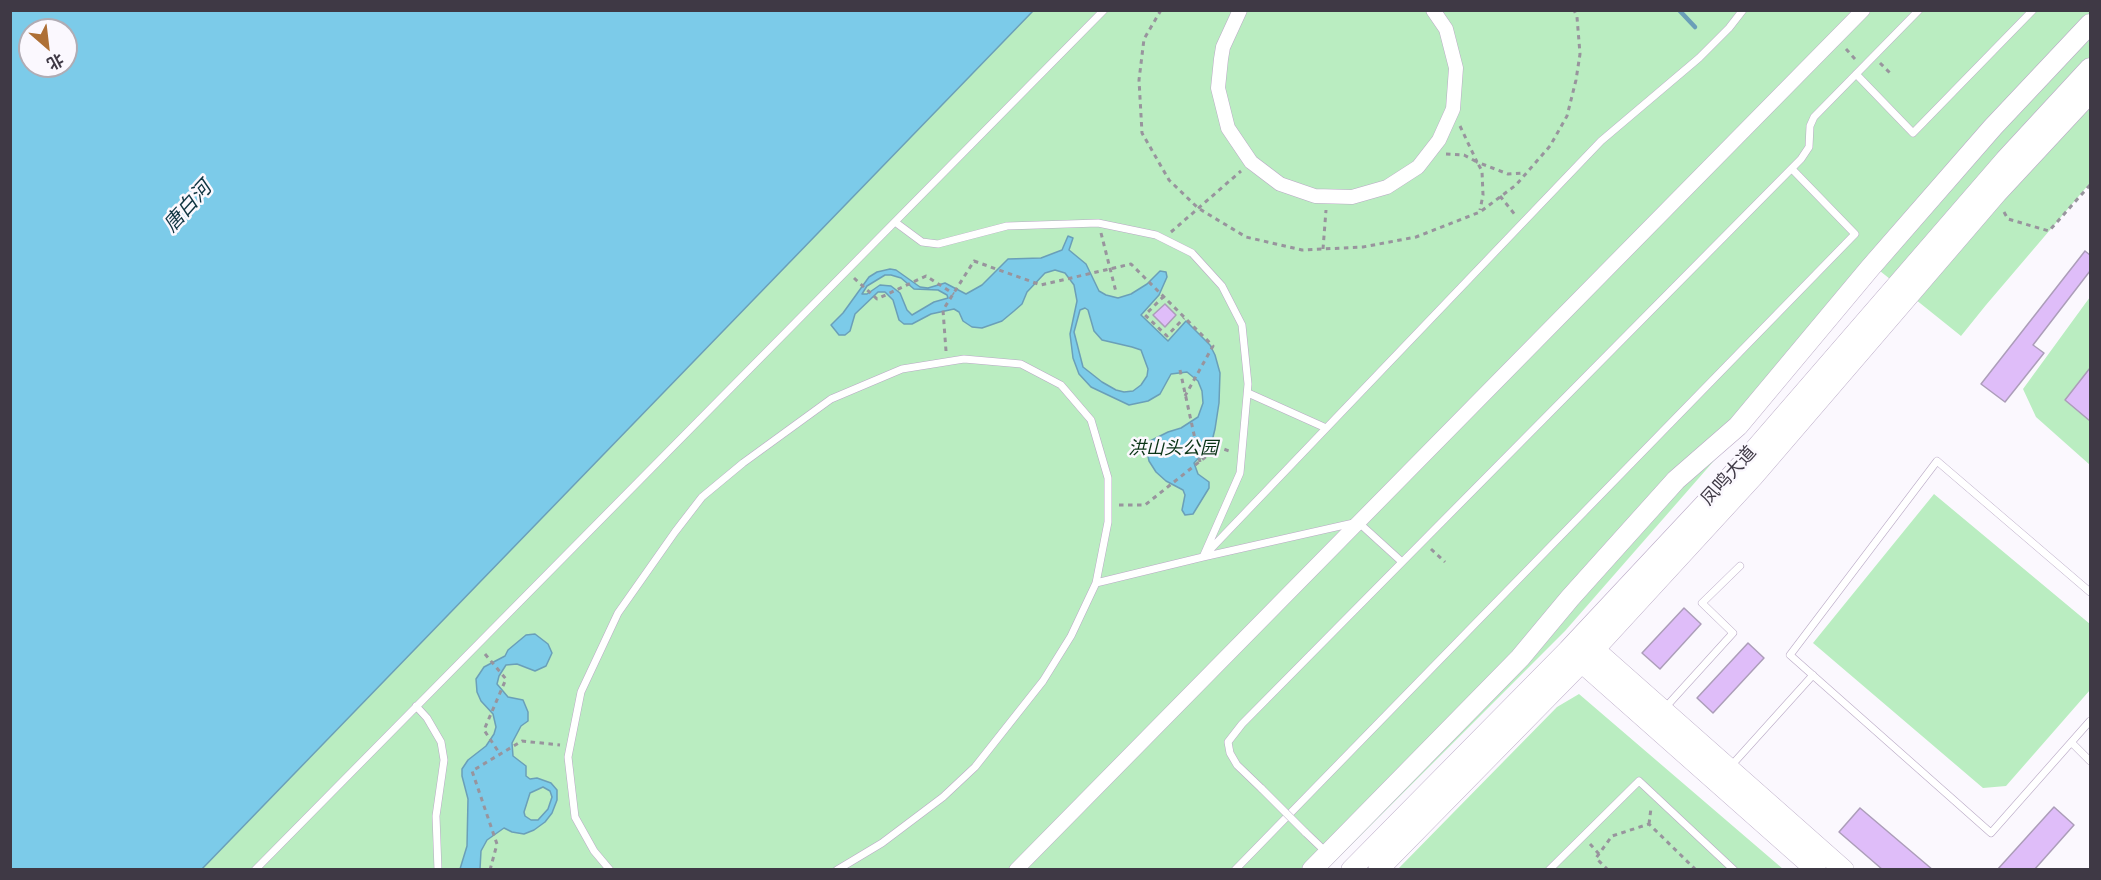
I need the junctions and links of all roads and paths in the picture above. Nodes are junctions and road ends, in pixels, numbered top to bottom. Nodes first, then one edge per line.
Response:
1 (1104, 10) edge
2 (1240, 10) edge
3 (1433, 10) edge
4 (1574, 10) edge
5 (1743, 10) edge
6 (1863, 10) edge
7 (1919, 10) edge
8 (2032, 10) edge
9 (2091, 24) edge
10 (1836, 38) junction
11 (1873, 57) junction
12 (1863, 67) junction
13 (2091, 68) edge
14 (1856, 74) junction
15 (1891, 74) dead end
16 (2091, 93) edge
17 (1453, 109) junction
18 (1550, 146) dead end
19 (1251, 162) junction
20 (1477, 162) junction
21 (1418, 167) junction
22 (1792, 169) junction
23 (1526, 173) dead end
24 (2091, 185) edge
25 (1997, 193) junction
26 (1327, 196) junction
27 (1500, 196) dead end
28 (1480, 212) dead end
29 (1967, 216) junction
30 (895, 222) junction
31 (1098, 223) junction
32 (1522, 223) junction
33 (1163, 239) junction
34 (1323, 249) dead end
35 (1110, 268) junction
36 (847, 271) junction
37 (1116, 292) dead end
38 (954, 294) junction
39 (1164, 296) junction
40 (1185, 318) junction
41 (947, 362) junction
42 (1180, 370) dead end
43 (1248, 393) junction
44 (1185, 396) junction
45 (1326, 428) junction
46 (1242, 455) junction
47 (1200, 462) junction
48 (1108, 505) junction
49 (1358, 522) junction
50 (1423, 541) junction
51 (1203, 557) junction
52 (1402, 562) junction
53 (1445, 562) dead end
54 (1740, 566) dead end
55 (1096, 583) junction
56 (2091, 592) edge
57 (477, 645) junction
58 (1581, 650) junction
59 (1813, 675) junction
60 (416, 706) junction
61 (1663, 710) junction
62 (2091, 721) edge
63 (2072, 743) junction
64 (571, 747) junction
65 (500, 754) junction
66 (2091, 761) edge
67 (1729, 768) junction
68 (1328, 854) junction
69 (255, 870) edge
70 (438, 870) edge
71 (490, 870) edge
72 (610, 870) edge
73 (837, 870) edge
74 (1016, 870) edge
75 (1235, 870) edge
76 (1312, 870) edge
77 (1351, 870) edge
78 (1378, 870) edge
79 (1549, 870) edge
80 (1608, 870) edge
81 (1696, 870) edge
82 (1734, 870) edge
83 (1816, 870) edge
84 (1844, 870) edge

1 - 30 lane
2 - 19 street
3 - 17 street
4 - 18 path
5 - 32 lane
6 - 10 street
7 - 11 lane
8 - 14 lane
9 - 68 street
10 - 12 path
10 - 49 street
11 - 12 lane
11 - 15 path
12 - 14 lane
13 - 29 street, 凤鸣大道
14 - 22 lane
16 - 25 street, 凤鸣大道
17 - 20 path
17 - 21 street
19 - 26 street
19 - 33 path
20 - 21 path
20 - 23 path
20 - 28 path
21 - 26 street
22 - 50 lane
22 - 75 lane
24 - 25 path
25 - 29 street, 凤鸣大道
26 - 34 path
27 - 32 path
29 - 58 street, 凤鸣大道
30 - 31 lane
30 - 36 lane
31 - 33 lane
31 - 35 path
32 - 45 lane
33 - 43 lane
35 - 37 path
35 - 38 path
35 - 39 path
36 - 38 path
36 - 57 lane
38 - 41 path
39 - 40 path
39 - 40 path
40 - 44 path
41 - 48 lane
41 - 64 lane
42 - 44 path
43 - 45 lane
43 - 46 lane
44 - 47 path
45 - 51 lane
46 - 47 path
46 - 51 lane
47 - 48 path
48 - 55 lane
49 - 51 lane
49 - 52 lane
49 - 74 street
50 - 52 lane
50 - 53 path
51 - 55 lane
52 - 68 lane, bridge
54 - 61 lane
55 - 73 lane
56 - 59 lane
57 - 60 lane
57 - 65 path
58 - 61 street
58 - 77 street, 凤鸣大道
58 - 78 street, 凤鸣大道
58 - 83 street
59 - 63 lane
59 - 67 lane
60 - 69 lane
60 - 70 lane
61 - 67 street
62 - 63 lane
63 - 66 lane
64 - 65 path
64 - 72 lane
65 - 71 path
67 - 84 street
68 - 76 street
79 - 82 lane
80 - 81 path

